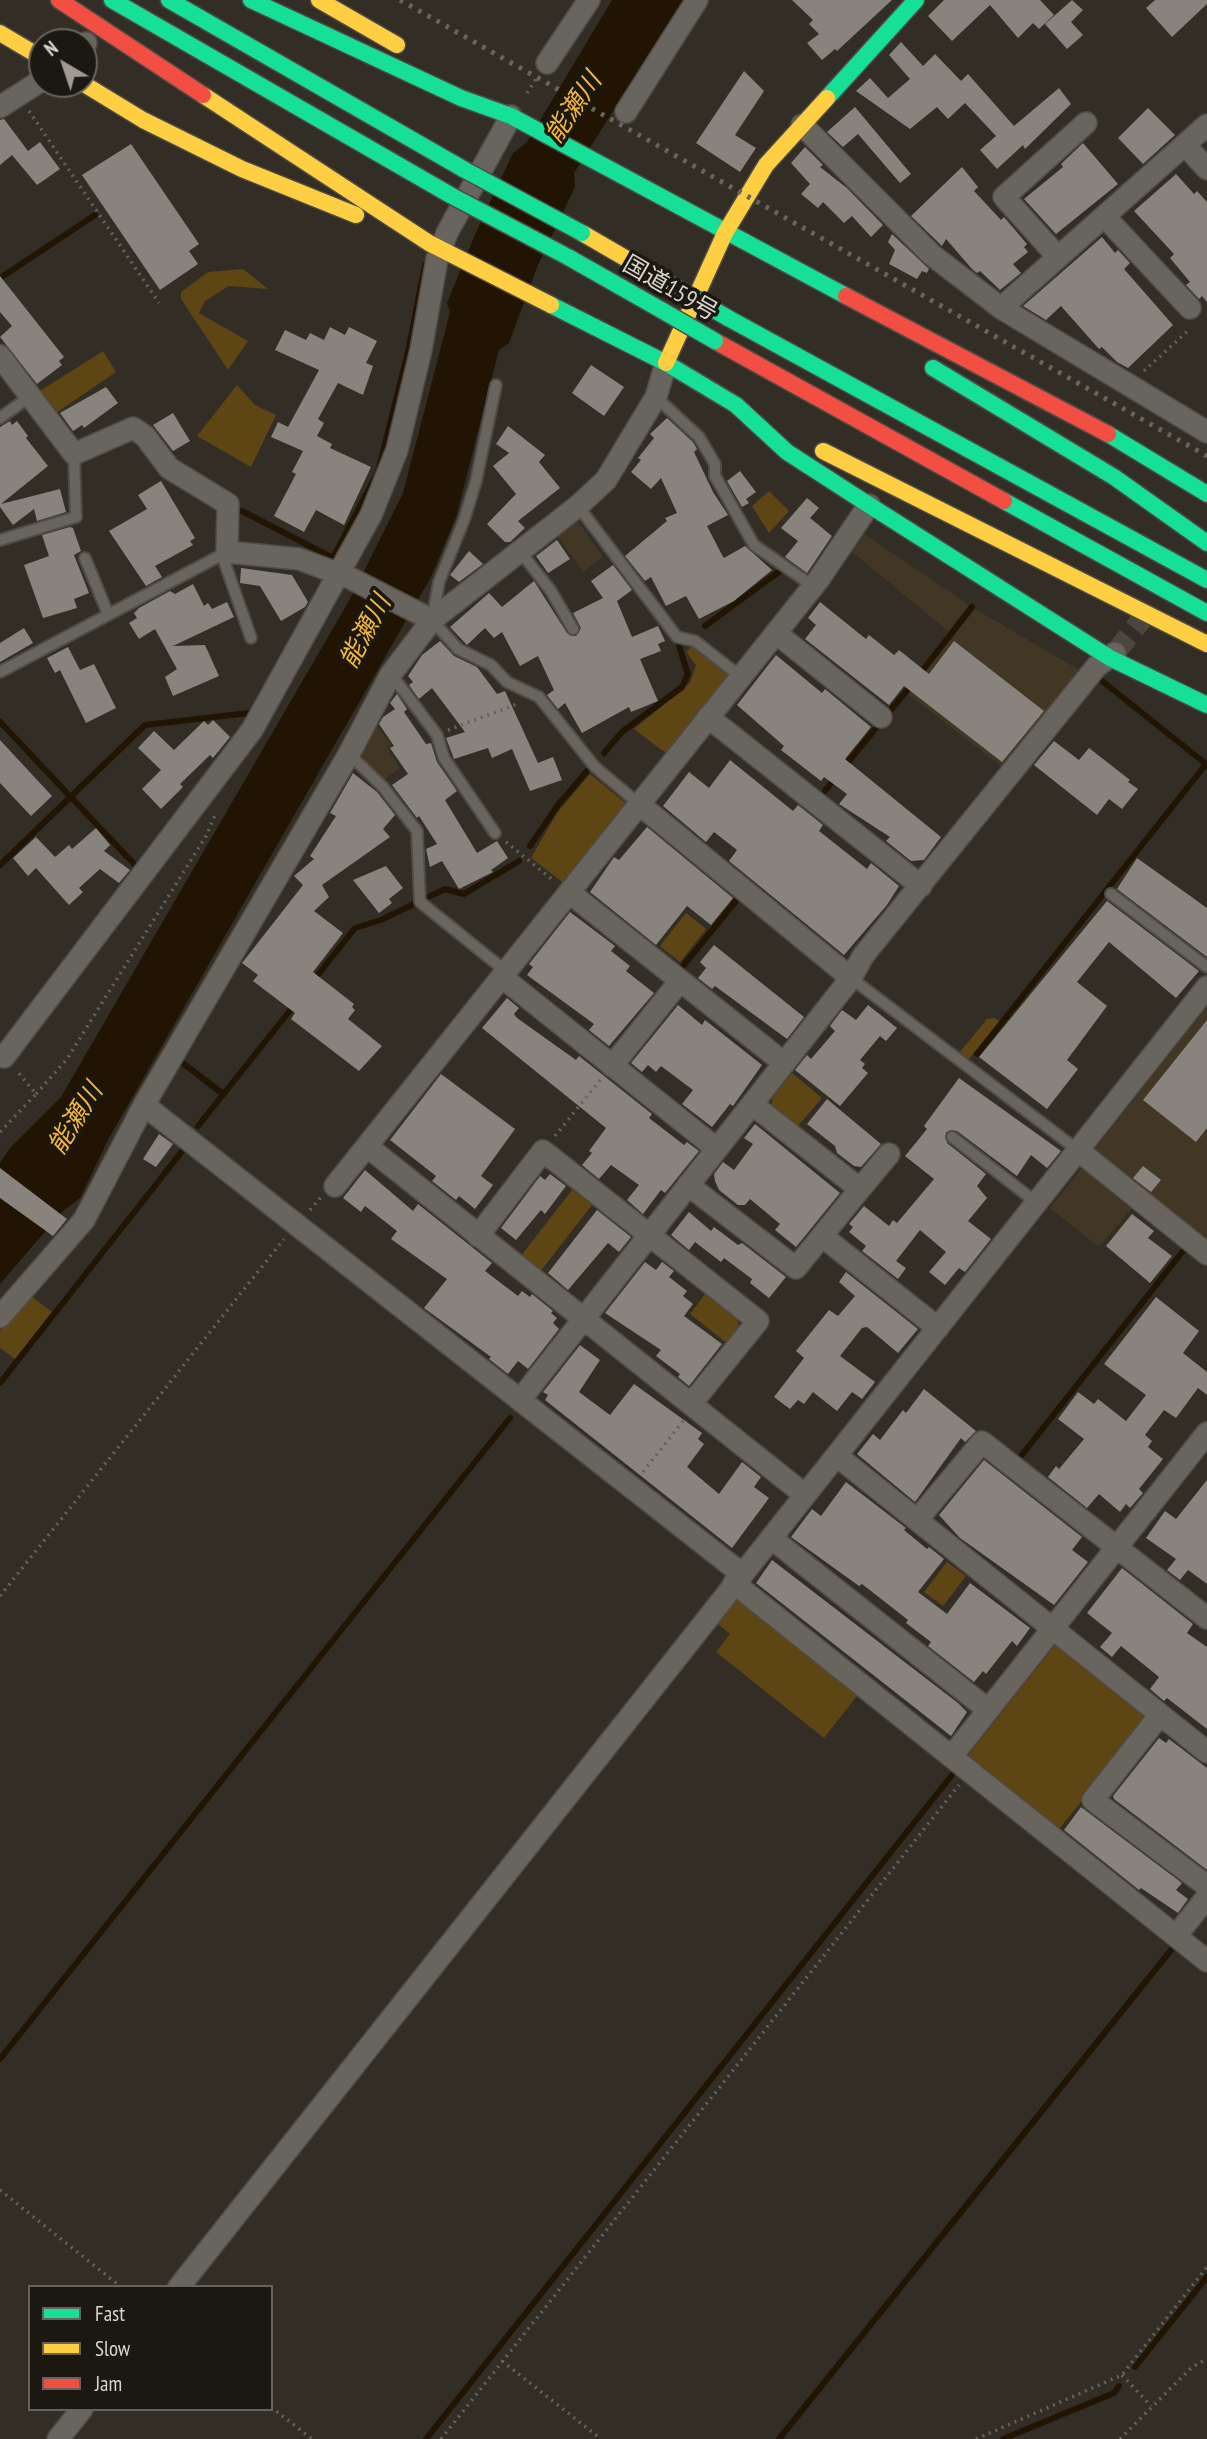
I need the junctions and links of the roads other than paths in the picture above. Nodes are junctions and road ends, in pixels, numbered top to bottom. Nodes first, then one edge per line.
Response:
1 (58, 0) edge
2 (111, 0) edge
3 (169, 0) edge
4 (251, 0) edge
5 (319, 0) edge
6 (589, 0) edge
7 (697, 0) edge
8 (912, 1) edge
9 (0, 33) edge
10 (28, 50) edge
11 (408, 51) dead end
12 (547, 63) road end
13 (441, 70) dead end
14 (28, 89) edge
15 (98, 93) edge
16 (9, 101) edge
17 (626, 112) dead end
18 (510, 117) junction
19 (1086, 123) dead end
20 (802, 125) junction
21 (1207, 125) edge
22 (1185, 145) junction
23 (1207, 169) edge
24 (1105, 217) junction
25 (725, 233) junction
26 (438, 249) junction
27 (762, 252) junction
28 (1058, 257) junction
29 (829, 306) dead end
30 (1001, 308) junction
31 (1191, 318) road end
32 (0, 356) edge
33 (666, 363) junction
34 (924, 363) dead end
35 (496, 386) dead end
36 (29, 397) junction
37 (656, 397) junction
38 (736, 405) junction
39 (0, 418) edge
40 (1207, 432) edge
41 (74, 454) junction
42 (1207, 494) edge
43 (578, 506) junction
44 (869, 506) junction
45 (0, 540) edge
46 (1207, 543) edge
47 (519, 550) junction
48 (225, 553) junction
49 (85, 558) dead end
50 (344, 576) junction
51 (1207, 580) edge
52 (813, 586) junction
53 (1207, 613) edge
54 (107, 614) junction
55 (427, 618) junction
56 (573, 629) dead end
57 (776, 633) junction
58 (251, 638) dead end
59 (1207, 644) edge
60 (1113, 655) junction
61 (0, 672) edge
62 (391, 674) junction
63 (741, 677) junction
64 (1207, 705) edge
65 (708, 717) junction
66 (881, 717) dead end
67 (349, 754) junction
68 (639, 804) junction
69 (495, 833) road end
70 (921, 886) junction
71 (570, 893) junction
72 (1111, 894) dead end
73 (1207, 967) edge
74 (505, 975) junction
75 (851, 978) junction
76 (680, 981) junction
77 (1207, 987) edge
78 (4, 1057) road end
79 (785, 1063) junction
80 (612, 1066) junction
81 (752, 1104) junction
82 (144, 1105) junction
83 (952, 1137) dead end
84 (368, 1147) junction
85 (717, 1149) junction
86 (1079, 1151) junction
87 (889, 1154) dead end
88 (688, 1185) junction
89 (335, 1186) road end
90 (860, 1189) junction
91 (1037, 1203) junction
92 (478, 1236) junction
93 (647, 1236) junction
94 (822, 1236) junction
95 (1207, 1254) edge
96 (0, 1317) edge
97 (582, 1320) junction
98 (938, 1328) junction
99 (520, 1400) junction
100 (693, 1405) junction
101 (1207, 1433) edge
102 (837, 1456) junction
103 (805, 1495) junction
104 (917, 1520) junction
105 (771, 1538) junction
106 (1116, 1547) junction
107 (738, 1579) junction
108 (1207, 1619) edge
109 (1050, 1629) junction
110 (987, 1709) junction
111 (1160, 1715) junction
112 (1207, 1752) edge
113 (952, 1756) junction
114 (1207, 1886) edge
115 (1207, 1897) edge
116 (1176, 1936) junction
117 (1207, 1961) edge
118 (181, 2285) edge
119 (80, 2411) edge
120 (58, 2439) edge

1 - 26 main road
2 - 53 main road, 国道159号, bridge
3 - 51 main road, 国道159号, bridge
4 - 18 main road
5 - 11 main road
6 - 12 street
7 - 17 street
8 - 20 main road
9 - 10 main road
13 - 18 main road
14 - 16 street
15 - 26 main road
18 - 25 main road
18 - 26 street
19 - 28 street
20 - 25 main road
20 - 30 street
21 - 22 street
22 - 23 street
22 - 24 street
24 - 28 street
24 - 31 street
25 - 27 main road
25 - 33 main road
26 - 33 main road
26 - 50 street
27 - 29 main road
27 - 42 main road
28 - 30 street
30 - 40 street
32 - 36 street
33 - 37 street
33 - 38 main road
34 - 46 main road
35 - 55 lane
36 - 39 lane
36 - 41 street
37 - 43 street
37 - 52 lane
38 - 44 main road
38 - 59 main road
41 - 45 lane
41 - 48 street
43 - 47 street
43 - 63 lane
44 - 52 street
44 - 60 main road
47 - 55 street
47 - 56 lane
48 - 50 street
48 - 54 lane
48 - 58 lane
49 - 54 lane
50 - 55 street
50 - 78 street
52 - 57 street
54 - 61 lane
55 - 62 street
55 - 68 lane
57 - 63 street
57 - 66 street
60 - 64 main road
60 - 70 street
62 - 67 street
62 - 69 lane
63 - 65 street
65 - 68 street
65 - 70 street
67 - 74 lane
67 - 82 street
68 - 71 street
68 - 75 street
70 - 75 street
71 - 74 street
71 - 76 street
72 - 73 lane
74 - 80 street
74 - 84 street
75 - 79 street
75 - 86 lane
76 - 79 street
76 - 80 street
77 - 86 street
79 - 81 street
80 - 85 street
81 - 85 street
81 - 90 street
82 - 96 street
82 - 99 street
83 - 91 lane
84 - 89 street
84 - 92 street
85 - 88 street
86 - 91 street
86 - 95 street
87 - 90 street
88 - 93 street
88 - 94 street
90 - 94 street
91 - 98 street
92 - 93 street
92 - 97 street
93 - 97 street
93 - 100 street
94 - 98 street
97 - 99 street
97 - 100 street
98 - 102 street
99 - 107 street
100 - 103 street
101 - 106 street
102 - 103 street
102 - 104 street
103 - 105 street
104 - 106 street
104 - 109 street
105 - 107 street
105 - 110 street
106 - 108 street
106 - 109 street
107 - 113 street
107 - 118 street
109 - 110 street
109 - 111 street
110 - 113 street
111 - 112 street
111 - 114 street
113 - 116 street
115 - 116 street
116 - 117 street
119 - 120 street

